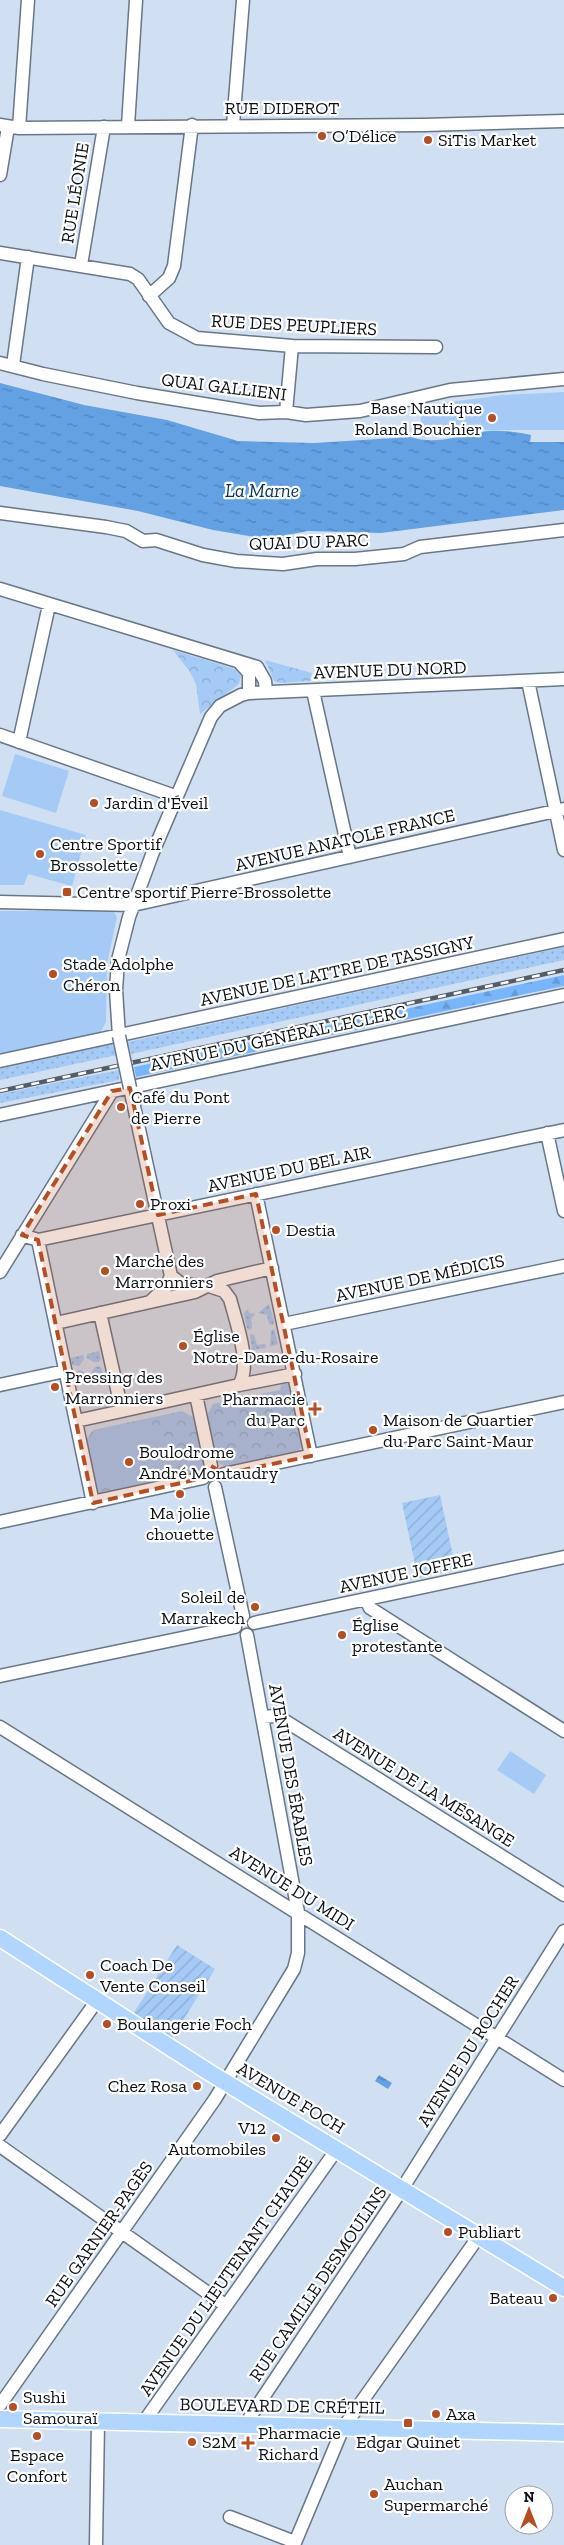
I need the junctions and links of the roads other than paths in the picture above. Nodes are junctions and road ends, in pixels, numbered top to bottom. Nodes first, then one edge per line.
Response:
1 (28, 0) edge
2 (136, 0) edge
3 (243, 0) edge
4 (564, 121) edge
5 (192, 125) junction
6 (233, 125) junction
7 (9, 126) edge
8 (128, 126) junction
9 (104, 127) junction
10 (0, 175) edge
11 (0, 253) edge
12 (28, 257) junction
13 (81, 265) junction
14 (149, 296) junction
15 (292, 346) junction
16 (436, 347) dead end
17 (6, 364) edge
18 (564, 378) edge
19 (286, 412) junction
20 (0, 513) edge
21 (564, 530) edge
22 (0, 589) edge
23 (49, 604) junction
24 (237, 660) junction
25 (564, 680) edge
26 (528, 681) junction
27 (313, 691) junction
28 (266, 692) junction
29 (249, 693) junction
30 (0, 735) edge
31 (19, 742) junction
32 (175, 796) junction
33 (560, 810) edge
34 (564, 850) edge
35 (350, 857) junction
36 (0, 902) edge
37 (134, 905) junction
38 (564, 939) edge
39 (564, 995) edge
40 (119, 1036) junction
41 (0, 1061) edge
42 (130, 1088) junction
43 (112, 1092) junction
44 (0, 1115) edge
45 (564, 1130) edge
46 (547, 1133) junction
47 (256, 1194) junction
48 (564, 1211) edge
49 (158, 1215) junction
50 (22, 1235) junction
51 (38, 1240) junction
52 (564, 1266) edge
53 (272, 1268) junction
54 (0, 1272) edge
55 (171, 1276) junction
56 (207, 1287) junction
57 (150, 1302) junction
58 (100, 1313) junction
59 (56, 1323) junction
60 (284, 1324) junction
61 (65, 1371) junction
62 (295, 1374) junction
63 (0, 1385) edge
64 (239, 1385) junction
65 (196, 1395) junction
66 (564, 1402) edge
67 (122, 1411) junction
68 (76, 1421) junction
69 (311, 1456) junction
70 (211, 1466) junction
71 (224, 1474) junction
72 (203, 1478) junction
73 (215, 1487) junction
74 (94, 1503) junction
75 (0, 1522) edge
76 (564, 1557) edge
77 (366, 1600) junction
78 (248, 1619) junction
79 (235, 1627) junction
80 (247, 1635) junction
81 (0, 1676) edge
82 (263, 1717) junction
83 (0, 1727) edge
84 (564, 1731) edge
85 (564, 1895) edge
86 (298, 1912) junction
87 (564, 1931) edge
88 (0, 1938) edge
89 (96, 2002) junction
90 (497, 2038) junction
91 (564, 2080) edge
92 (226, 2082) junction
93 (0, 2135) edge
94 (0, 2146) edge
95 (336, 2149) junction
96 (402, 2189) junction
97 (122, 2231) junction
98 (479, 2236) junction
99 (564, 2288) edge
100 (225, 2305) junction
101 (0, 2405) edge
102 (0, 2419) edge
103 (98, 2422) junction
104 (143, 2423) junction
105 (250, 2425) junction
106 (343, 2428) junction
107 (564, 2433) edge
108 (230, 2517) dead end
109 (294, 2544) edge
110 (96, 2545) edge

1 - 7 street
2 - 8 street
3 - 6 street
4 - 6 street, RUE DIDEROT
5 - 6 street, RUE DIDEROT
5 - 8 street, RUE DIDEROT
5 - 14 street
7 - 9 street, RUE DIDEROT
7 - 10 street
8 - 9 street, RUE DIDEROT
9 - 13 street, RUE LÉONIE
11 - 12 street, RUE DES PEUPLIERS
12 - 13 street, RUE DES PEUPLIERS
12 - 17 street
13 - 14 street, RUE DES PEUPLIERS
14 - 15 street, RUE DES PEUPLIERS
15 - 16 street, RUE DES PEUPLIERS
15 - 19 street
17 - 19 street, QUAI GALLIENI
18 - 19 street, QUAI GALLIENI
20 - 21 street, QUAI DU PARC
22 - 23 street
23 - 24 street
23 - 31 street
24 - 28 street
24 - 29 street
25 - 26 street, AVENUE DU NORD
26 - 27 street, AVENUE DU NORD
26 - 33 street
27 - 28 street, AVENUE DU NORD
27 - 35 street
28 - 29 street, AVENUE DU NORD
29 - 32 street
30 - 31 street
31 - 32 street
32 - 37 street
33 - 34 street
33 - 35 street, AVENUE ANATOLE FRANCE
35 - 37 street, AVENUE ANATOLE FRANCE
36 - 37 street, AVENUE ANATOLE FRANCE
37 - 40 street
38 - 40 street, AVENUE DE LATTRE DE TASSIGNY
39 - 42 street, AVENUE DU GÉNÉRAL LECLERC
40 - 41 street, AVENUE DE LATTRE DE TASSIGNY
40 - 42 street, bridge
42 - 43 street, AVENUE DU GÉNÉRAL LECLERC
42 - 49 street
43 - 44 street, AVENUE DU GÉNÉRAL LECLERC
43 - 50 street
45 - 46 street, AVENUE DU BEL AIR
46 - 47 street, AVENUE DU BEL AIR
46 - 48 street
47 - 49 street, AVENUE DU BEL AIR
47 - 53 street
49 - 51 street, AVENUE DU BEL AIR
49 - 55 street
50 - 51 street, AVENUE DU BEL AIR
50 - 54 street
51 - 59 street
52 - 60 street, AVENUE DE MÉDICIS
53 - 56 street
53 - 60 street
55 - 56 street
55 - 57 street
56 - 57 street
56 - 64 street
57 - 58 street
58 - 59 street
58 - 67 street
59 - 61 street
60 - 62 street
61 - 63 street
61 - 68 street
62 - 64 street
62 - 69 street
64 - 65 street
65 - 67 street
65 - 70 street
66 - 69 street
67 - 68 street
68 - 74 street
69 - 71 street
70 - 71 street
70 - 72 street
71 - 73 street
72 - 73 street
72 - 74 street
73 - 78 street
74 - 75 street
76 - 77 street, AVENUE JOFFRE
77 - 78 street, AVENUE JOFFRE
77 - 84 street
78 - 79 street
78 - 80 street
79 - 80 street
79 - 81 street
80 - 82 street, AVENUE DES ÉRABLES
82 - 85 street, AVENUE DE LA MÉSANGE
82 - 86 street, AVENUE DES ÉRABLES
83 - 86 street, AVENUE DU MIDI
86 - 90 street, AVENUE DU MIDI
86 - 92 street, AVENUE DES ÉRABLES
87 - 90 street, AVENUE DU ROCHER
88 - 89 main road, AVENUE FOCH
89 - 92 main road, AVENUE FOCH
89 - 93 street
90 - 91 street, AVENUE DU MIDI
90 - 96 street, AVENUE DU ROCHER
92 - 95 main road, AVENUE FOCH
92 - 97 street, RUE GARNIER-PAGÈS
94 - 97 street
95 - 96 main road, AVENUE FOCH
95 - 100 street, AVENUE DU LIEUTENANT CHAURÉ
96 - 98 main road, AVENUE FOCH
96 - 105 street, RUE CAMILLE DESMOULINS
97 - 100 street
97 - 101 street, RUE GARNIER-PAGÈS
98 - 99 main road, AVENUE FOCH
98 - 106 street
100 - 104 street, AVENUE DU LIEUTENANT CHAURÉ
102 - 103 main road, BOULEVARD DE CRÉTEIL
103 - 104 main road, BOULEVARD DE CRÉTEIL
103 - 110 street
104 - 105 main road, BOULEVARD DE CRÉTEIL
105 - 106 main road, BOULEVARD DE CRÉTEIL
106 - 107 main road, BOULEVARD DE CRÉTEIL
106 - 109 street
108 - 109 street

